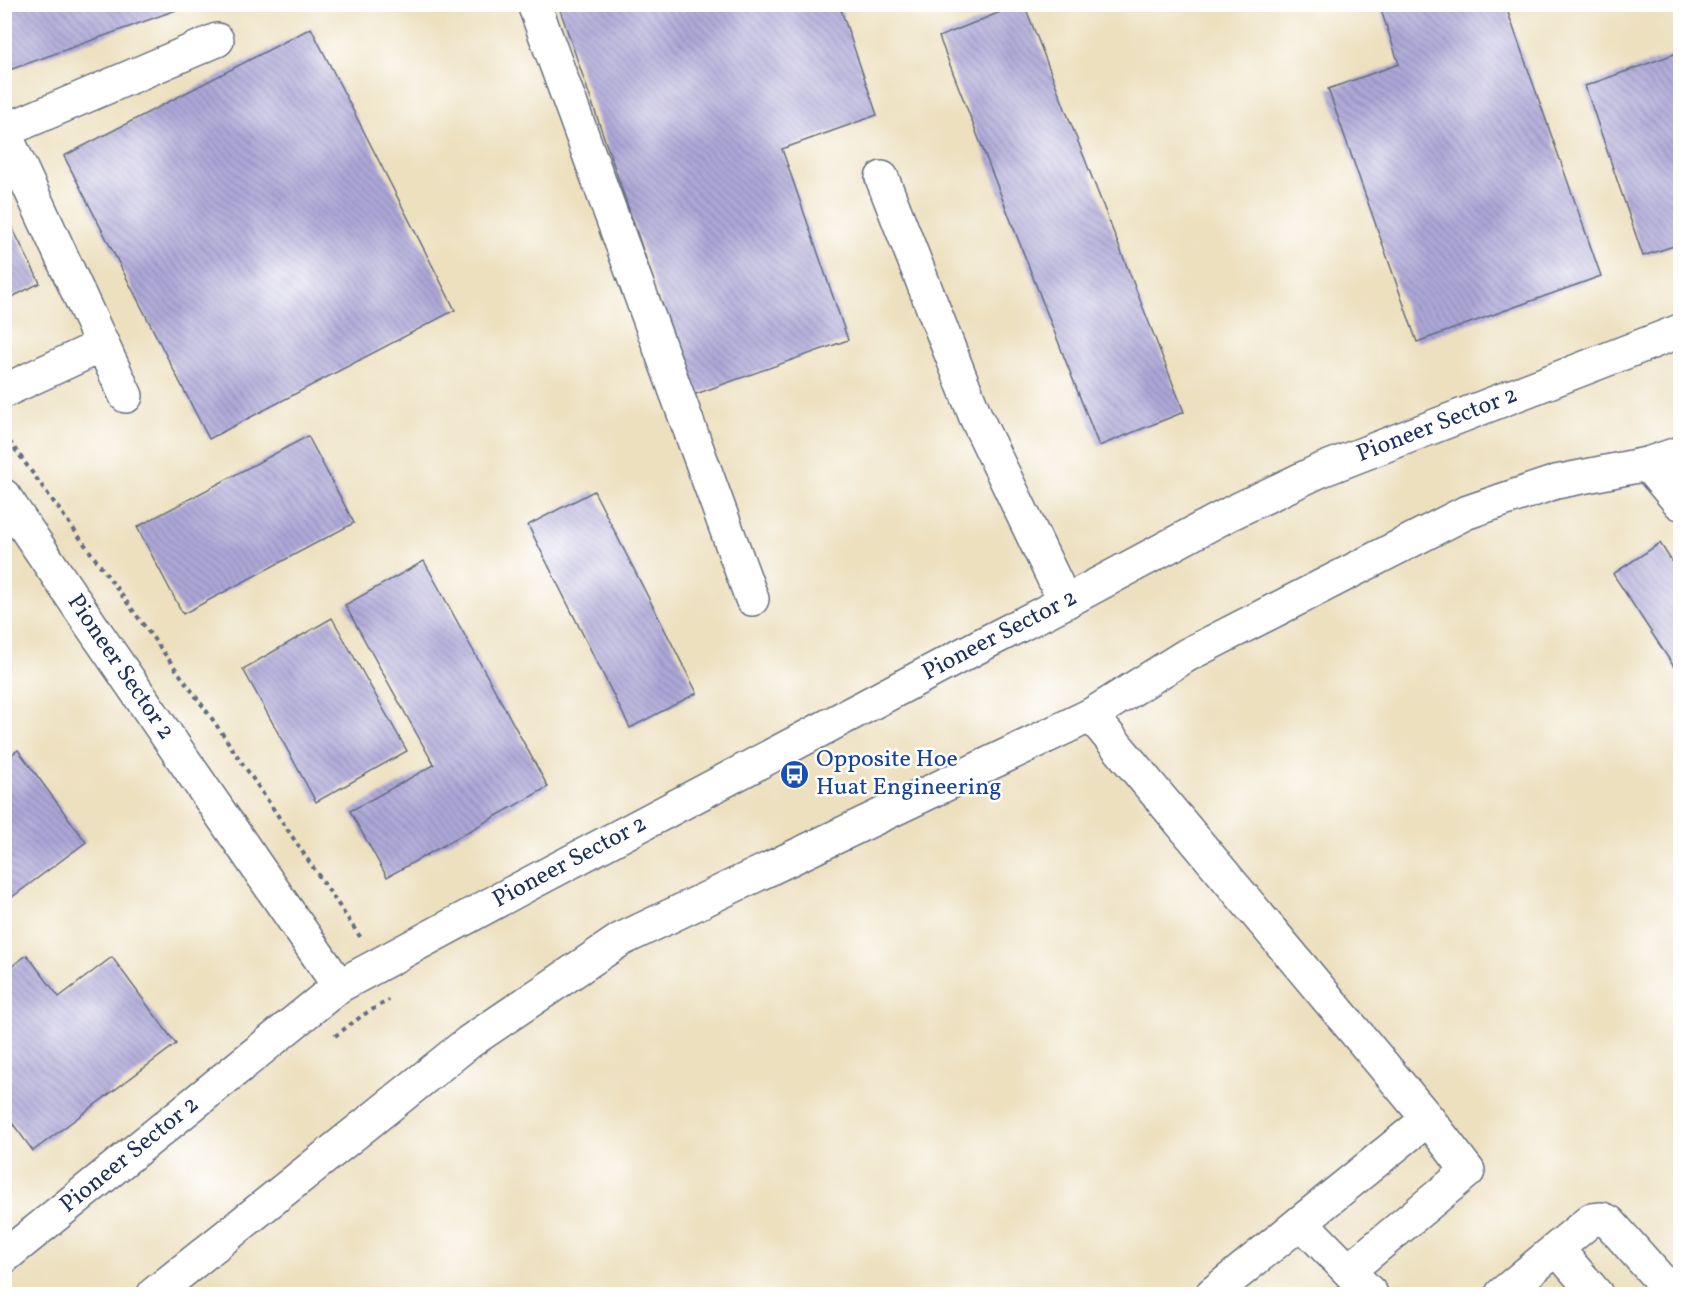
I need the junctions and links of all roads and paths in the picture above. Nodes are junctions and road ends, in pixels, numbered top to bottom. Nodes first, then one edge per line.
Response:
1 (534, 4) edge
2 (217, 40) dead end
3 (4, 131) edge
4 (882, 178) dead end
5 (1680, 331) edge
6 (104, 345) junction
7 (4, 391) edge
8 (126, 396) dead end
9 (4, 434) edge
10 (1680, 453) edge
11 (1647, 464) junction
12 (4, 496) edge
13 (1680, 503) edge
14 (752, 599) dead end
15 (1065, 602) junction
16 (1091, 715) junction
17 (379, 965) junction
18 (339, 986) junction
19 (1428, 1119) junction
20 (1301, 1222) junction
21 (1557, 1249) junction
22 (4, 1257) edge
23 (1348, 1270) junction
24 (154, 1294) edge
25 (1212, 1294) edge
26 (1371, 1294) edge
27 (1502, 1294) edge
28 (1596, 1294) edge
29 (1673, 1294) edge

1 - 14 street
2 - 3 street
3 - 6 street
4 - 15 street
5 - 15 street, Pioneer Sector 2
6 - 7 street
6 - 8 street
9 - 17 path
10 - 11 street
11 - 13 street
11 - 16 street
12 - 18 street, Pioneer Sector 2
15 - 17 street, Pioneer Sector 2
16 - 19 street
16 - 24 street
17 - 18 street, Pioneer Sector 2
18 - 22 street, Pioneer Sector 2
19 - 20 street
19 - 23 street
20 - 23 street
20 - 25 street
21 - 27 street
21 - 28 street
21 - 29 street
23 - 26 street

